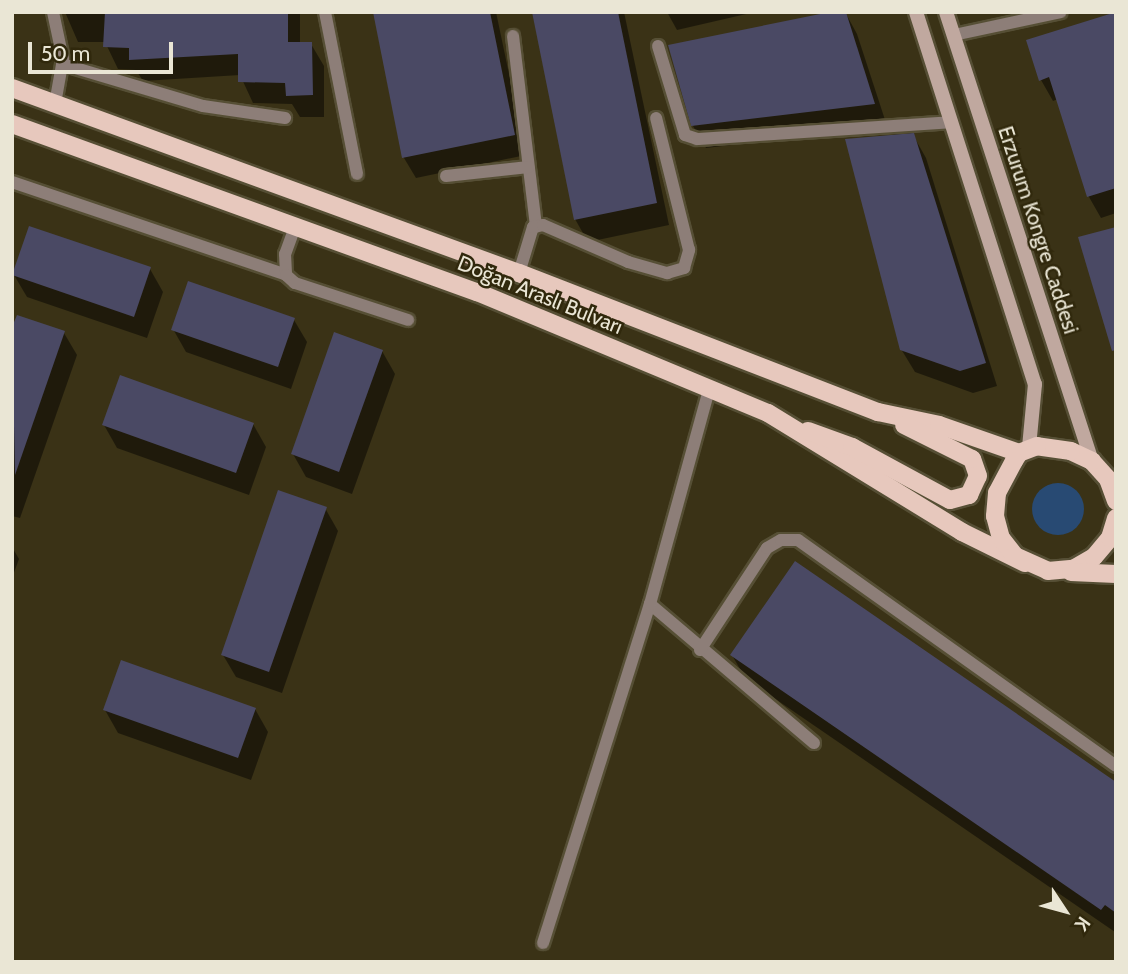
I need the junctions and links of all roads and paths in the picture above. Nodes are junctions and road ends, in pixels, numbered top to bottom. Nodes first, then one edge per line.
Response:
1 (53, 12) edge
2 (324, 12) edge
3 (916, 12) edge
4 (946, 12) edge
5 (1061, 12) edge
6 (954, 35) junction
7 (513, 36) dead end
8 (659, 46) dead end
9 (62, 64) junction
10 (12, 88) edge
11 (55, 104) junction
12 (285, 118) dead end
13 (656, 118) dead end
14 (951, 122) junction
15 (12, 124) edge
16 (529, 167) junction
17 (357, 174) dead end
18 (446, 176) dead end
19 (12, 182) edge
20 (296, 227) junction
21 (536, 227) junction
22 (519, 273) junction
23 (286, 275) junction
24 (408, 320) dead end
25 (709, 390) junction
26 (878, 412) junction
27 (798, 428) junction
28 (1024, 451) junction
29 (1103, 467) edge
30 (1116, 501) edge
31 (1116, 518) edge
32 (1025, 563) junction
33 (1060, 571) junction
34 (1116, 574) edge
35 (650, 604) junction
36 (701, 650) junction
37 (814, 743) dead end
38 (1116, 766) edge
39 (543, 943) dead end

1 - 9 lane
2 - 17 lane
3 - 14 main road
4 - 6 main road, Erzurum Kongre Caddesi
5 - 6 lane
6 - 29 main road, Erzurum Kongre Caddesi
7 - 16 lane
8 - 14 lane
9 - 11 lane
9 - 12 lane
10 - 11 main road, Doğan Araslı Bulvarı
11 - 22 main road, Doğan Araslı Bulvarı
13 - 21 lane
14 - 28 main road
15 - 20 main road, Doğan Araslı Bulvarı
16 - 18 lane
16 - 21 lane
19 - 23 lane
20 - 23 lane
20 - 25 main road, Doğan Araslı Bulvarı
21 - 22 lane
22 - 26 main road, Doğan Araslı Bulvarı
23 - 24 lane
25 - 27 main road, Doğan Araslı Bulvarı
25 - 35 lane
26 - 27 main road
26 - 28 main road, Doğan Araslı Bulvarı
27 - 32 main road, Doğan Araslı Bulvarı
28 - 29 main road, Doğan Araslı Bulvarı
28 - 32 main road
29 - 30 main road
31 - 33 main road
32 - 33 main road, Doğan Araslı Bulvarı
33 - 34 main road
35 - 36 lane
35 - 39 lane
36 - 37 lane
36 - 38 lane

